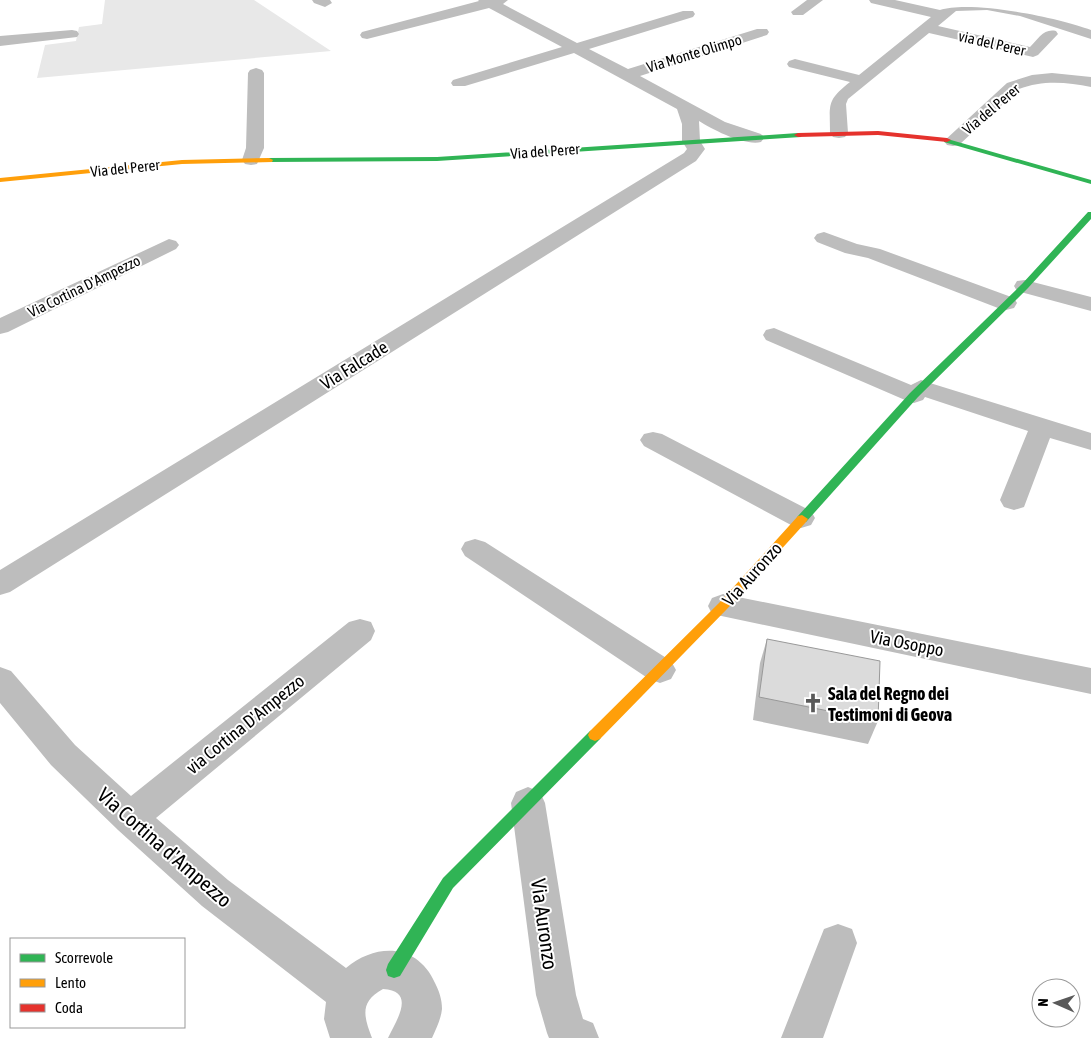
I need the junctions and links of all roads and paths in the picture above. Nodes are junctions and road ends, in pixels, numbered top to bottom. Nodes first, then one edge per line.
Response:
1 (816, 0) edge
2 (876, 0) edge
3 (492, 1) edge
4 (798, 12) dead end
5 (688, 14) dead end
6 (943, 15) junction
7 (927, 28) junction
8 (762, 32) dead end
9 (72, 34) dead end
10 (1050, 34) dead end
11 (367, 35) dead end
12 (1091, 35) edge
13 (0, 41) edge
14 (576, 48) junction
15 (795, 64) dead end
16 (256, 73) dead end
17 (627, 75) junction
18 (861, 80) junction
19 (1091, 82) edge
20 (459, 83) dead end
21 (685, 108) junction
22 (839, 133) junction
23 (755, 138) junction
24 (691, 141) junction
25 (953, 141) junction
26 (251, 160) junction
27 (0, 180) edge
28 (1091, 182) edge
29 (1091, 214) edge
30 (824, 238) dead end
31 (169, 245) dead end
32 (1025, 286) junction
33 (1006, 303) junction
34 (1091, 304) edge
35 (0, 327) edge
36 (774, 335) dead end
37 (917, 392) junction
38 (1042, 426) junction
39 (653, 440) dead end
40 (1091, 442) edge
41 (1014, 500) dead end
42 (800, 518) junction
43 (475, 549) dead end
44 (0, 584) edge
45 (723, 606) junction
46 (360, 630) dead end
47 (660, 670) junction
48 (0, 680) edge
49 (1091, 681) edge
50 (528, 803) junction
51 (130, 818) junction
52 (838, 944) dead end
53 (394, 970) junction
54 (348, 994) junction
55 (351, 1038) edge
56 (409, 1038) edge
57 (578, 1038) edge
58 (802, 1038) edge

1 - 4 street
2 - 6 street, Via del Perer
3 - 11 street, Via Monte Olimpo
3 - 14 street, Via Monte Olimpo
5 - 14 street
6 - 7 street, Via del Perer
6 - 12 street, Via del Perer
7 - 10 street, via del Perer
7 - 18 street, Via del Perer
8 - 17 street, Via Monte Olimpo
9 - 13 street
14 - 17 street, Via Monte Olimpo
14 - 20 street
15 - 18 street
16 - 26 street
17 - 21 street, Via Monte Olimpo
18 - 22 street, Via del Perer
19 - 25 street, Via del Perer
21 - 23 street, Via Monte Olimpo
21 - 24 street
22 - 23 street, Via del Perer
22 - 25 street, Via del Perer
23 - 24 street, Via del Perer
24 - 26 street, Via del Perer
24 - 44 street, Via Falcade
25 - 28 street, Via del Perer
26 - 27 street, Via del Perer
29 - 32 street, Via Auronzo
30 - 33 street
31 - 35 street, Via Cortina D'Ampezzo
32 - 33 street, Via Auronzo
32 - 34 street
33 - 37 street, Via Auronzo
36 - 37 street
37 - 38 street
37 - 42 street, Via Auronzo
38 - 40 street
38 - 41 street
39 - 42 street
42 - 45 street, Via Auronzo
43 - 47 street
45 - 47 street, Via Auronzo
45 - 49 street, Via Osoppo
46 - 51 street, via Cortina D'Ampezzo
47 - 50 street, Via Auronzo
48 - 51 street, Via Cortina d'Ampezzo
50 - 53 street, Via Auronzo
50 - 57 street, Via Auronzo
51 - 54 street, Via Cortina d'Ampezzo
52 - 58 street
53 - 54 street
53 - 56 street
54 - 55 street

